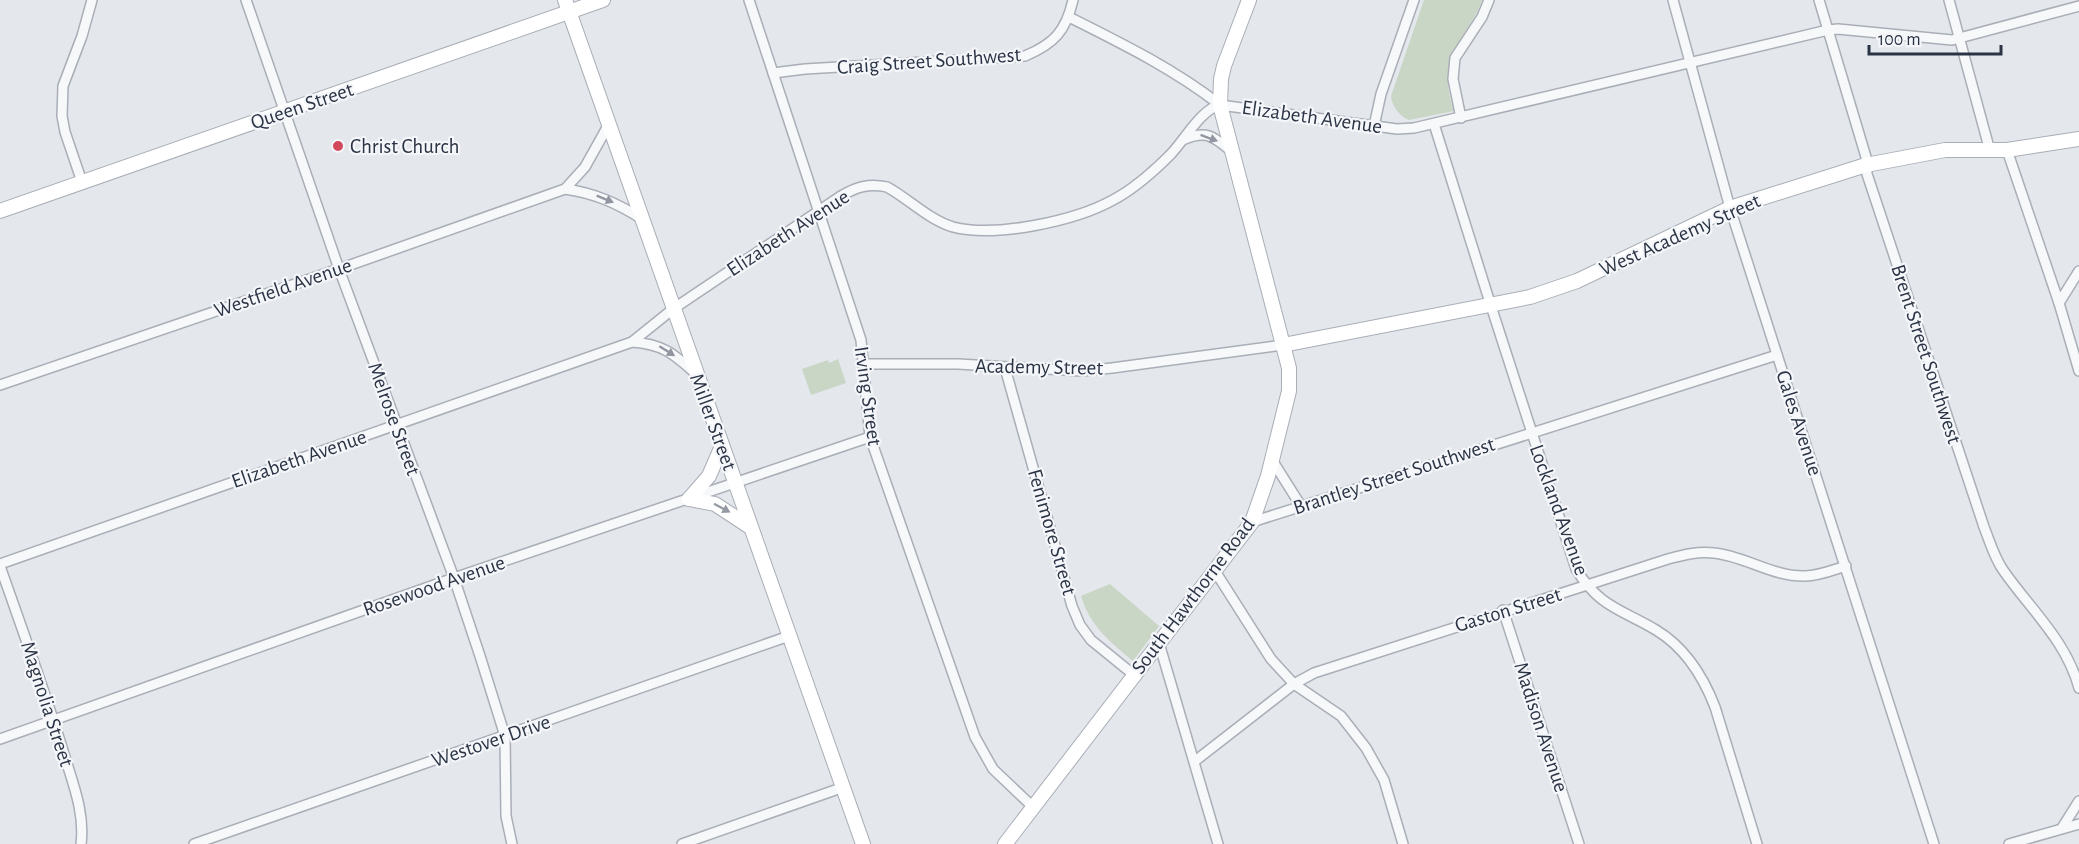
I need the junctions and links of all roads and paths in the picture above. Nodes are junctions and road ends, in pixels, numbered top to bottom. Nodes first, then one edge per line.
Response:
1 (92, 0) edge
2 (246, 0) edge
3 (603, 0) edge
4 (749, 0) edge
5 (1073, 0) edge
6 (1249, 0) edge
7 (1414, 0) edge
8 (1488, 0) edge
9 (1672, 0) edge
10 (1819, 0) edge
11 (1950, 0) edge
12 (568, 6) edge
13 (2079, 6) edge
14 (1069, 17) junction
15 (1828, 30) junction
16 (1960, 39) junction
17 (1689, 63) junction
18 (773, 73) junction
19 (1220, 105) junction
20 (285, 111) junction
21 (1461, 118) junction
22 (609, 124) junction
23 (1434, 124) junction
24 (1374, 126) junction
25 (2079, 139) edge
26 (1183, 140) junction
27 (2007, 150) junction
28 (1990, 152) junction
29 (1233, 153) junction
30 (1866, 165) junction
31 (82, 182) junction
32 (565, 189) junction
33 (1730, 208) junction
34 (0, 211) edge
35 (820, 212) junction
36 (642, 219) junction
37 (339, 270) junction
38 (2079, 271) edge
39 (2059, 303) junction
40 (1491, 306) junction
41 (673, 309) junction
42 (632, 342) junction
43 (1283, 345) junction
44 (1777, 355) junction
45 (865, 364) junction
46 (1005, 368) junction
47 (2079, 371) edge
48 (696, 375) junction
49 (0, 385) edge
50 (396, 425) junction
51 (1531, 432) junction
52 (870, 437) junction
53 (722, 446) junction
54 (1272, 460) junction
55 (735, 484) junction
56 (689, 499) junction
57 (1301, 506) junction
58 (1252, 522) junction
59 (750, 527) junction
60 (0, 565) edge
61 (1846, 566) junction
62 (1215, 571) junction
63 (454, 578) junction
64 (1586, 586) junction
65 (1503, 610) junction
66 (789, 636) junction
67 (1159, 643) junction
68 (1134, 675) junction
69 (1294, 684) junction
70 (2079, 688) edge
71 (53, 720) junction
72 (505, 736) junction
73 (0, 739) edge
74 (1195, 761) junction
75 (842, 788) junction
76 (2079, 801) edge
77 (1033, 807) junction
78 (2079, 824) edge
79 (2062, 828) junction
80 (81, 844) edge
81 (194, 844) edge
82 (512, 844) edge
83 (682, 844) edge
84 (863, 844) edge
85 (1005, 844) edge
86 (1218, 844) edge
87 (1403, 844) edge
88 (1579, 844) edge
89 (1756, 844) edge
90 (1934, 844) edge
91 (2009, 844) edge

1 - 31 street
2 - 20 street, Melrose Street
3 - 12 main road, Queen Street
4 - 18 street, Irving Street
5 - 14 street, Craig Street Southwest
6 - 19 main road, South Hawthorne Road
7 - 24 street
8 - 21 street
9 - 17 street, Gales Avenue
10 - 15 street, Brent Street Southwest
11 - 16 street
12 - 20 main road, Queen Street
12 - 22 main road, Miller Street
13 - 16 street, Elizabeth Avenue
14 - 18 street, Craig Street Southwest
14 - 19 street
15 - 16 street, Elizabeth Avenue
15 - 17 street, Elizabeth Avenue
15 - 30 street, Brent Street Southwest
16 - 28 street
17 - 21 street, Elizabeth Avenue
17 - 33 street, Gales Avenue
18 - 35 street, Irving Street
19 - 24 street, Elizabeth Avenue
19 - 26 street, Elizabeth Avenue
19 - 29 main road, South Hawthorne Road
20 - 31 main road, Queen Street
20 - 37 street, Melrose Street
21 - 23 street, Elizabeth Avenue
22 - 32 street, Westfield Avenue
22 - 36 main road, Miller Street
23 - 24 street, Elizabeth Avenue
23 - 40 street, Lockland Avenue
25 - 27 main road, West Academy Street
26 -> 29 street
26 - 35 street, Elizabeth Avenue
27 - 28 main road, West Academy Street
27 - 39 street
28 - 30 main road, West Academy Street
29 - 43 main road, South Hawthorne Road
30 - 33 main road, West Academy Street
30 - 70 street, Brent Street Southwest
31 - 34 main road, Queen Street
32 -> 36 street
32 - 37 street, Westfield Avenue
33 - 40 main road, West Academy Street
33 - 44 street, Gales Avenue
35 - 41 street, Elizabeth Avenue
35 - 45 street, Irving Street
36 - 41 main road, Miller Street
37 - 49 street, Westfield Avenue
37 - 50 street, Melrose Street
38 - 39 street
39 - 47 street
40 - 43 main road, West Academy Street
40 - 51 street, Lockland Avenue
41 - 42 street, Elizabeth Avenue
41 - 48 main road, Miller Street
42 -> 48 street, Elizabeth Avenue
42 - 50 street, Elizabeth Avenue
43 - 46 street, Academy Street
43 - 54 main road, South Hawthorne Road
44 - 51 street, Brantley Street Southwest
44 - 61 street, Gales Avenue
45 - 46 street, Academy Street
45 - 52 street, Irving Street
46 - 68 street, Fenimore Street
48 - 53 main road, Miller Street
50 - 60 street, Elizabeth Avenue
50 - 63 street, Melrose Street
51 - 57 street, Brantley Street Southwest
51 - 64 street, Lockland Avenue
52 - 55 street, Rosewood Avenue
52 - 77 street, Irving Street
53 - 55 main road, Miller Street
53 - 56 main road
54 - 57 street
54 - 58 main road, South Hawthorne Road
55 - 56 street, Rosewood Avenue
55 - 59 main road, Miller Street
56 -> 59 main road
56 - 63 street, Rosewood Avenue
57 - 58 street, Brantley Street Southwest
58 - 62 main road, South Hawthorne Road
59 - 66 main road, Miller Street
60 - 71 street, Magnolia Street
61 - 64 street, Gaston Street
61 - 90 street, Gales Avenue
62 - 67 main road, South Hawthorne Road
62 - 69 street
63 - 71 street, Rosewood Avenue
63 - 72 street, Melrose Street
64 - 65 street, Gaston Street
64 - 89 street, Lockland Avenue
65 - 69 street, Gaston Street
65 - 88 street, Madison Avenue
66 - 72 street, Westover Drive
66 - 75 main road, Miller Street
67 - 68 main road, South Hawthorne Road
67 - 74 street
68 - 77 main road, South Hawthorne Road
69 - 74 street, Gaston Street
69 - 87 street
71 - 73 street, Rosewood Avenue
71 - 80 street, Magnolia Street
72 - 81 street, Westover Drive
72 - 82 street, Melrose Street
74 - 86 street
75 - 83 street
75 - 84 main road, Miller Street
76 - 79 street
77 - 85 main road, South Hawthorne Road
78 - 79 street
79 - 91 street

